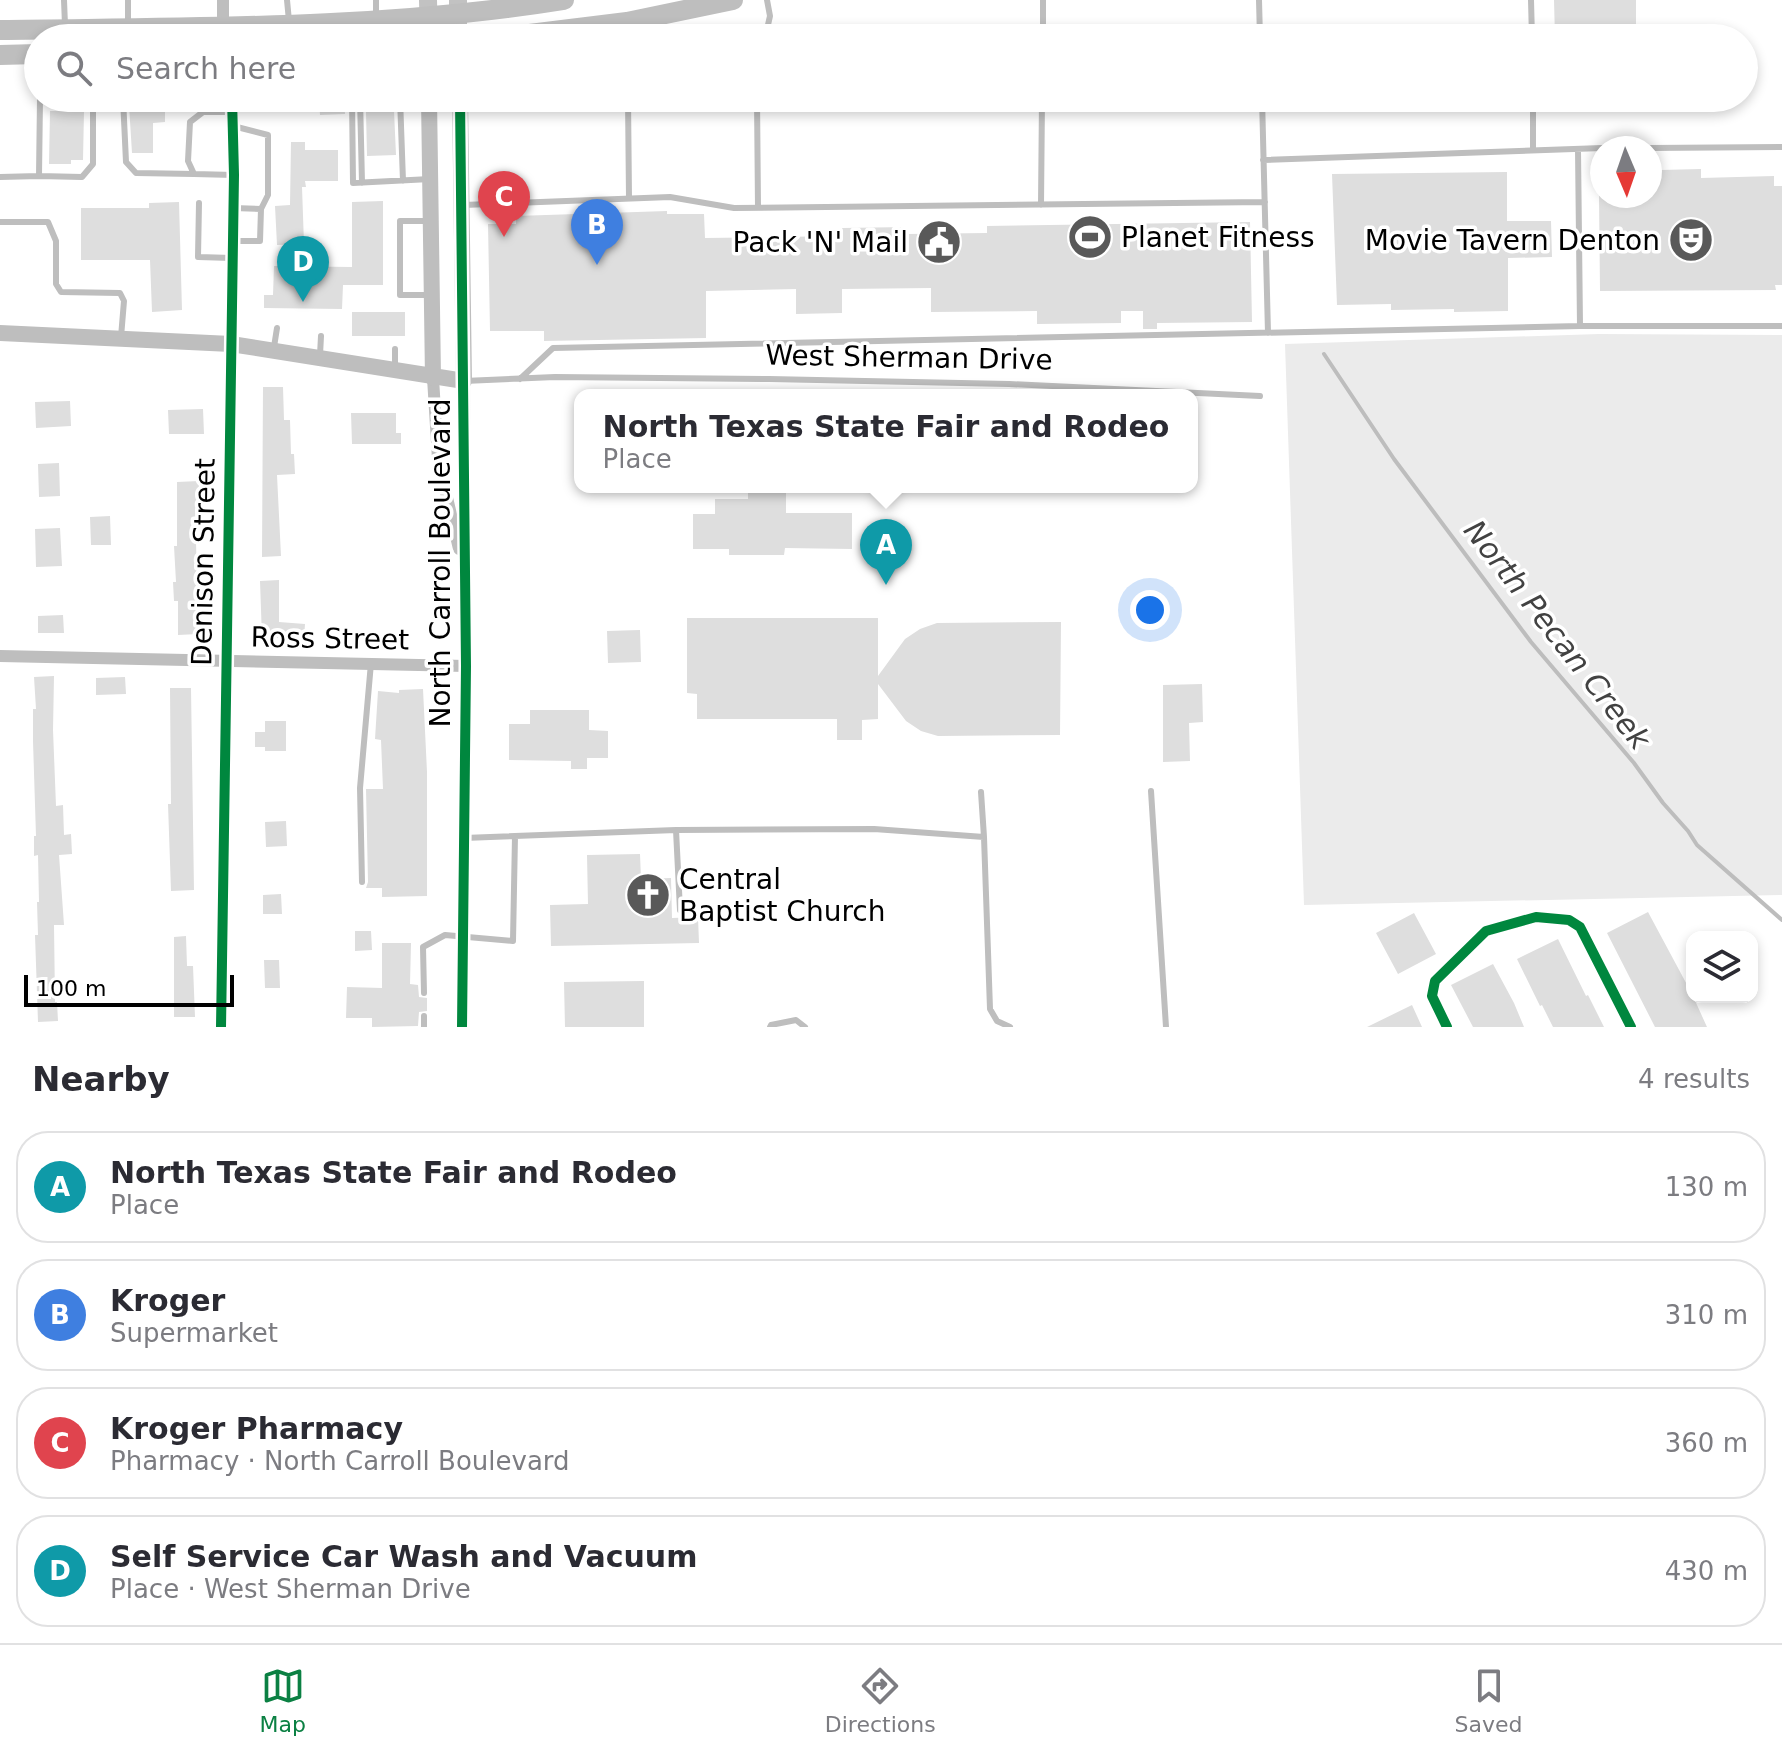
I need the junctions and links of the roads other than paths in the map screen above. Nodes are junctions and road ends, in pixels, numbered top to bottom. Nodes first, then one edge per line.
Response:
1 (64, 0) edge
2 (128, 0) edge
3 (223, 0) edge
4 (287, 0) edge
5 (564, 0) edge
6 (733, 0) edge
7 (767, 0) edge
8 (1043, 0) edge
9 (1259, 0) edge
10 (1531, 0) edge
11 (458, 7) edge
12 (428, 8) edge
13 (376, 10) edge
14 (65, 24) edge
15 (128, 24) edge
16 (224, 24) edge
17 (289, 24) edge
18 (295, 24) edge
19 (649, 24) edge
20 (768, 24) edge
21 (1043, 24) edge
22 (1260, 24) edge
23 (1532, 24) edge
24 (0, 30) edge
25 (24, 30) edge
26 (24, 54) edge
27 (0, 55) edge
28 (40, 112) edge
29 (93, 112) edge
30 (124, 112) edge
31 (203, 112) joint
32 (233, 112) joint
33 (352, 112) edge
34 (360, 112) edge
35 (401, 112) edge
36 (429, 112) edge
37 (460, 112) edge
38 (628, 112) edge
39 (757, 112) edge
40 (1042, 112) edge
41 (1262, 112) edge
42 (1533, 112) edge
43 (233, 126) junction
44 (1782, 147) edge
45 (1590, 148) edge
46 (1662, 148) edge
47 (1578, 149) junction
48 (1533, 150) junction
49 (1263, 160) junction
50 (194, 174) junction
51 (234, 175) junction
52 (39, 176) junction
53 (0, 177) edge
54 (430, 179) junction
55 (403, 181) junction
56 (362, 183) junction
57 (629, 198) junction
58 (1265, 202) junction
59 (199, 203) dead end
60 (463, 205) junction
61 (1041, 205) junction
62 (233, 208) junction
63 (758, 208) junction
64 (261, 209) junction
65 (431, 221) junction
66 (0, 222) edge
67 (232, 241) junction
68 (232, 258) junction
69 (432, 295) junction
70 (1580, 326) junction
71 (1782, 326) edge
72 (277, 328) dead end
73 (0, 333) edge
74 (1268, 333) junction
75 (321, 336) dead end
76 (121, 338) junction
77 (231, 344) junction
78 (395, 349) dead end
79 (273, 351) junction
80 (320, 359) junction
81 (395, 371) junction
82 (433, 378) junction
83 (520, 379) junction
84 (464, 381) junction
85 (1096, 389) edge
86 (1198, 393) edge
87 (1260, 396) dead end
88 (464, 571) junction
89 (0, 656) edge
90 (225, 660) junction
91 (371, 663) junction
92 (466, 666) junction
93 (1151, 791) dead end
94 (981, 792) dead end
95 (676, 830) junction
96 (515, 836) junction
97 (984, 837) junction
98 (464, 838) junction
99 (362, 882) dead end
100 (680, 910) dead end
101 (464, 938) junction
102 (424, 993) dead end
103 (424, 1016) dead end
104 (221, 1027) edge
105 (424, 1027) edge
106 (462, 1027) edge
107 (770, 1027) edge
108 (805, 1027) edge
109 (1010, 1027) edge
110 (1166, 1027) edge
111 (1447, 1027) edge
112 (1631, 1027) edge

1 - 14 lane
2 - 15 lane
3 - 16 street
4 - 17 lane
5 - 11 main road
6 - 19 main road
7 - 20 lane
8 - 21 lane
9 - 22 lane
10 - 23 lane
11 - 12 main road
12 - 13 main road
13 - 18 main road
24 - 25 main road
26 - 27 main road
28 - 52 lane
29 - 52 lane
30 - 50 lane
31 - 32 lane
31 - 50 lane
32 - 43 street, Denison Street
33 - 56 lane
34 - 56 lane
35 - 55 lane
36 - 54 street, North Carroll Boulevard
37 - 60 street, North Carroll Boulevard
38 - 57 lane
39 - 63 lane
40 - 61 lane
41 - 49 lane
42 - 48 lane
43 - 51 street, Denison Street
43 - 64 lane
44 - 46 lane
45 - 47 lane
47 - 48 lane
47 - 70 lane
48 - 49 lane
49 - 58 lane
50 - 51 lane
51 - 62 street, Denison Street
52 - 53 lane
54 - 55 lane
54 - 65 street, North Carroll Boulevard
55 - 56 lane
57 - 60 lane
57 - 63 lane
58 - 61 lane
58 - 74 lane
59 - 68 lane
60 - 65 street
60 - 84 street, North Carroll Boulevard
61 - 63 lane
62 - 64 lane
62 - 67 street, Denison Street
64 - 67 lane
65 - 69 street, North Carroll Boulevard
65 - 69 lane
66 - 76 lane
67 - 68 street, Denison Street
68 - 77 street, Denison Street
69 - 82 street, North Carroll Boulevard
70 - 71 lane
70 - 74 lane
72 - 79 lane
73 - 76 street
74 - 83 lane
75 - 80 lane
76 - 77 street
77 - 79 street
77 - 90 street, Denison Street
78 - 81 lane
79 - 80 street
80 - 81 street
81 - 82 street
82 - 84 street
82 - 88 street, North Carroll Boulevard
83 - 84 lane, West Sherman Drive
83 - 85 lane, West Sherman Drive
84 - 88 street, North Carroll Boulevard
86 - 87 lane, West Sherman Drive
88 - 92 street, North Carroll Boulevard
89 - 90 street, Ross Street
90 - 91 street, Ross Street
90 - 104 street, Denison Street
91 - 92 street, Ross Street
91 - 99 lane
92 - 98 street, North Carroll Boulevard
93 - 110 lane
94 - 97 lane
95 - 96 lane
95 - 97 lane
95 - 100 lane
96 - 98 lane
96 - 101 lane
97 - 109 lane
98 - 101 street, North Carroll Boulevard
101 - 102 lane
101 - 106 street, North Carroll Boulevard
103 - 105 lane
107 - 108 lane
111 - 112 street

